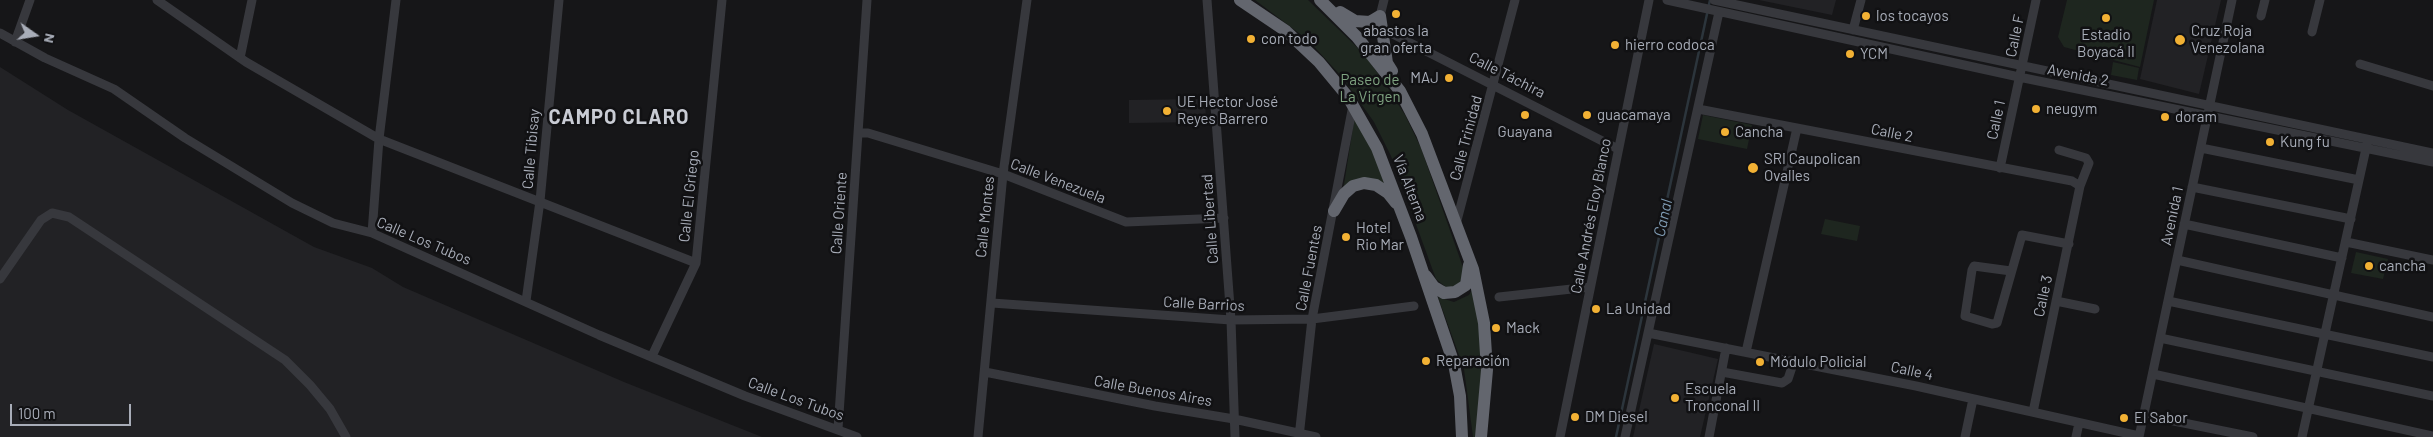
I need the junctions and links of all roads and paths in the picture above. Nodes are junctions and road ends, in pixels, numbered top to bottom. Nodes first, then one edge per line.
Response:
1 (30, 0) edge
2 (157, 0) edge
3 (252, 0) edge
4 (396, 0) edge
5 (559, 0) edge
6 (722, 0) edge
7 (867, 0) edge
8 (1027, 0) edge
9 (1207, 0) edge
10 (1240, 0) edge
11 (1384, 0) edge
12 (1515, 0) edge
13 (1649, 0) edge
14 (1666, 0) edge
15 (1861, 0) edge
16 (2036, 0) edge
17 (2232, 0) edge
18 (2265, 0) edge
19 (2320, 0) edge
20 (1321, 1) edge
21 (1717, 1) edge
22 (1718, 12) junction
23 (2261, 16) dead end
24 (1381, 22) junction
25 (1853, 30) junction
26 (2312, 32) dead end
27 (0, 33) edge
28 (15, 42) junction
29 (240, 58) junction
30 (2360, 64) dead end
31 (2022, 66) junction
32 (2019, 77) junction
33 (1495, 84) junction
34 (2433, 86) edge
35 (1400, 91) junction
36 (1353, 105) junction
37 (1698, 109) junction
38 (2208, 110) junction
39 (1797, 128) junction
40 (858, 133) junction
41 (379, 139) junction
42 (2367, 143) junction
43 (1618, 148) junction
44 (2201, 148) junction
45 (2060, 150) dead end
46 (2433, 153) edge
47 (2433, 162) edge
48 (2000, 168) junction
49 (1003, 174) junction
50 (2359, 180) junction
51 (2080, 186) junction
52 (2192, 187) junction
53 (540, 202) junction
54 (1334, 211) junction
55 (1402, 211) junction
56 (1224, 218) junction
57 (2351, 218) junction
58 (1456, 224) junction
59 (2184, 224) junction
60 (372, 232) junction
61 (2346, 242) junction
62 (2069, 244) junction
63 (1468, 255) junction
64 (2342, 258) junction
65 (2177, 260) junction
66 (2433, 260) edge
67 (696, 263) junction
68 (1422, 270) junction
69 (2011, 271) junction
70 (0, 279) edge
71 (1590, 288) junction
72 (2333, 295) junction
73 (1499, 297) dead end
74 (526, 301) junction
75 (2056, 301) junction
76 (2168, 301) junction
77 (992, 303) junction
78 (1414, 306) dead end
79 (2096, 309) dead end
80 (2433, 317) edge
81 (1312, 319) junction
82 (1231, 320) junction
83 (1648, 333) junction
84 (2325, 334) junction
85 (2160, 338) junction
86 (1726, 348) junction
87 (1746, 352) junction
88 (652, 356) junction
89 (2433, 357) edge
90 (1794, 361) junction
91 (2317, 371) junction
92 (985, 372) junction
93 (1722, 372) junction
94 (2153, 374) junction
95 (2433, 396) edge
96 (1973, 399) junction
97 (2309, 408) junction
98 (2033, 412) junction
99 (2144, 415) junction
100 (1234, 419) junction
101 (2079, 423) junction
102 (838, 429) junction
103 (1299, 435) edge
104 (2433, 436) edge
105 (346, 437) edge
106 (857, 437) edge
107 (978, 437) edge
108 (1235, 437) edge
109 (1316, 437) edge
110 (1462, 437) edge
111 (1481, 437) edge
112 (1560, 437) edge
113 (1625, 437) edge
114 (1709, 437) edge
115 (1965, 437) edge
116 (2076, 437) edge
117 (2139, 437) edge
118 (2253, 437) edge
119 (2302, 437) edge

1 - 28 street
2 - 29 street
3 - 29 street
4 - 41 street
5 - 53 street, Calle Tibisay
6 - 67 street, Calle El Griego
7 - 40 street, Calle Oriente
8 - 49 street, Calle Montes
9 - 56 street, Calle Libertad
10 - 36 highway, Vía Alterna
11 - 24 street
12 - 33 street, Calle Trinidad
13 - 43 street, Calle Andrés Eloy Blanco
14 - 22 street, Avenida 2
15 - 25 street
16 - 31 street, Calle F
17 - 38 street, Avenida 1
18 - 23 street
19 - 26 street
20 - 24 highway
20 - 35 highway, Vía Alterna
21 - 25 street, Avenida 2
22 - 32 street, Avenida 2
22 - 37 street
24 - 33 street, Calle Táchira
24 - 35 highway
25 - 31 street, Avenida 2
27 - 28 street, Calle Los Tubos
28 - 60 street, Calle Los Tubos
29 - 41 street
30 - 34 street
31 - 32 street, Calle F
31 - 38 street, Avenida 2
32 - 38 street, Avenida 2
32 - 48 street, Calle 1
33 - 43 street, Calle Táchira
33 - 58 street, Calle Trinidad
35 - 58 highway, Vía Alterna
36 - 54 street, Calle Fuentes
36 - 55 highway, Vía Alterna
37 - 39 street, Calle 2
37 - 83 street
38 - 42 street, Avenida 2
38 - 44 street, Avenida 1
39 - 48 street, Calle 2
39 - 87 street
40 - 49 street, Calle Venezuela
40 - 102 street, Calle Oriente
41 - 53 street
41 - 60 street
42 - 46 street, Avenida 2
42 - 47 street, Avenida 2
42 - 50 street
43 - 71 street, Calle Andrés Eloy Blanco
44 - 50 street
44 - 52 street, Avenida 1
45 - 51 street, Calle 3
48 - 51 street, Calle 2
49 - 56 street, Calle Venezuela
49 - 77 street, Calle Montes
50 - 57 street
51 - 62 street, Calle 3
52 - 57 street
52 - 59 street, Avenida 1
53 - 67 street
53 - 74 street, Calle Tibisay
54 - 55 highway
54 - 81 street, Calle Fuentes
55 - 68 highway, Vía Alterna
56 - 82 street, Calle Libertad
57 - 61 street
58 - 63 highway, Vía Alterna
59 - 64 street
59 - 65 street, Avenida 1
60 - 74 street, Calle Los Tubos
61 - 64 street
61 - 66 street
62 - 69 street
62 - 75 street, Calle 3
63 - 68 highway
63 - 111 highway, Vía Alterna
64 - 72 street
65 - 72 street
65 - 76 street, Avenida 1
67 - 88 street, Calle El Griego
68 - 110 highway, Vía Alterna
69 - 69 street
70 - 105 street
71 - 73 street
71 - 112 street, Calle Andrés Eloy Blanco
72 - 80 street
72 - 84 street
74 - 88 street, Calle Los Tubos
75 - 79 street
75 - 98 street, Calle 3
76 - 84 street
76 - 85 street, Avenida 1
77 - 82 street, Calle Barrios
77 - 92 street, Calle Montes
78 - 81 street, Calle Barrios
81 - 82 street, Calle Barrios
81 - 103 street, Calle Fuentes
82 - 100 street, Calle Libertad
83 - 86 street, Calle 4
83 - 113 street
84 - 89 street
84 - 91 street
85 - 91 street
85 - 94 street, Avenida 1
86 - 87 street, Calle 4
86 - 93 street
87 - 90 street, Calle 4
88 - 102 street, Calle Los Tubos
90 - 93 street
90 - 96 street, Calle 4
91 - 95 street
91 - 97 street
92 - 100 street, Calle Buenos Aires
92 - 107 street, Calle Montes
93 - 114 street
94 - 97 street
94 - 99 street, Avenida 1
96 - 98 street, Calle 4
96 - 115 street
97 - 104 street
97 - 119 street
98 - 101 street, Calle 4
99 - 117 street, Avenida 1
99 - 118 street
100 - 103 street, Calle Buenos Aires
100 - 108 street, Calle Libertad
101 - 116 street
101 - 117 street, Calle 4
102 - 106 street, Calle Los Tubos
103 - 109 street, Calle Buenos Aires

